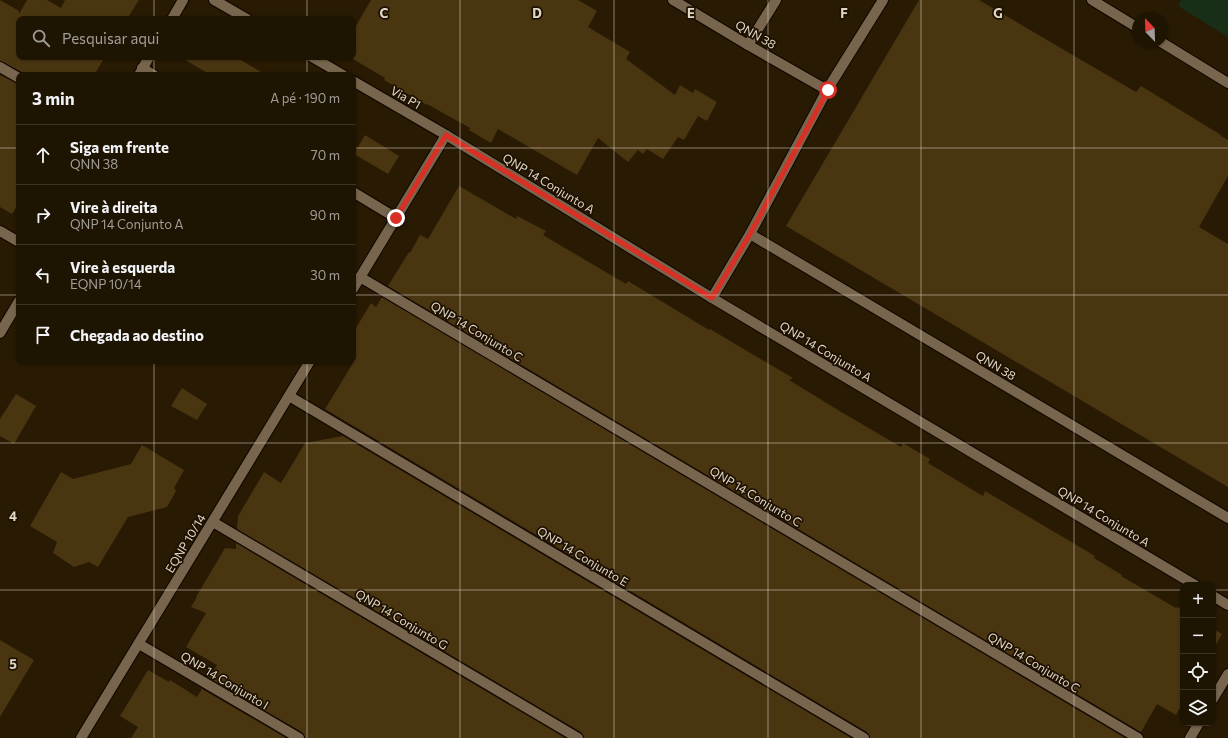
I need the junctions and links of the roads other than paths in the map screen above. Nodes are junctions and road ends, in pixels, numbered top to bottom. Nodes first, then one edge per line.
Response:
1 (183, 0) edge
2 (214, 0) edge
3 (673, 0) edge
4 (776, 0) edge
5 (883, 0) edge
6 (1092, 0) edge
7 (174, 16) edge
8 (242, 16) edge
9 (1132, 24) edge
10 (748, 44) junction
11 (1168, 46) edge
12 (147, 60) edge
13 (317, 60) edge
14 (0, 67) edge
15 (140, 72) edge
16 (338, 72) edge
17 (16, 76) edge
18 (1228, 82) edge
19 (356, 83) edge
20 (828, 90) junction
21 (446, 135) junction
22 (356, 194) edge
23 (396, 218) junction
24 (0, 230) edge
25 (750, 234) junction
26 (16, 240) edge
27 (360, 277) junction
28 (356, 284) edge
29 (712, 298) junction
30 (16, 306) edge
31 (0, 333) edge
32 (308, 364) edge
33 (289, 396) junction
34 (1228, 518) edge
35 (213, 522) junction
36 (1190, 582) edge
37 (1216, 598) edge
38 (1228, 604) edge
39 (139, 644) junction
40 (1228, 674) edge
41 (1216, 694) edge
42 (1197, 726) edge
43 (81, 738) edge
44 (299, 738) edge
45 (578, 738) edge
46 (864, 738) edge
47 (1138, 738) edge
48 (1190, 738) edge

1 - 7 street
2 - 8 street
3 - 10 street, QNN 38
4 - 10 street
5 - 20 street
6 - 9 street
10 - 20 street, QNN 38
11 - 18 street
12 - 15 street
13 - 16 street
14 - 17 street
19 - 21 street, Via P1
20 - 25 street
21 - 23 street
21 - 29 street, QNP 14 Conjunto A
22 - 23 street
23 - 27 street
24 - 26 street
25 - 29 street
25 - 34 street, QNN 38
27 - 28 street
27 - 47 street, QNP 14 Conjunto C
29 - 36 street, QNP 14 Conjunto A
30 - 31 street
32 - 33 street, EQNP 10/14
33 - 35 street, EQNP 10/14
33 - 46 street, QNP 14 Conjunto E
35 - 39 street, EQNP 10/14
35 - 45 street, QNP 14 Conjunto G
37 - 38 street
39 - 43 street, EQNP 10/14
39 - 44 street, QNP 14 Conjunto I
40 - 41 street
42 - 48 street

